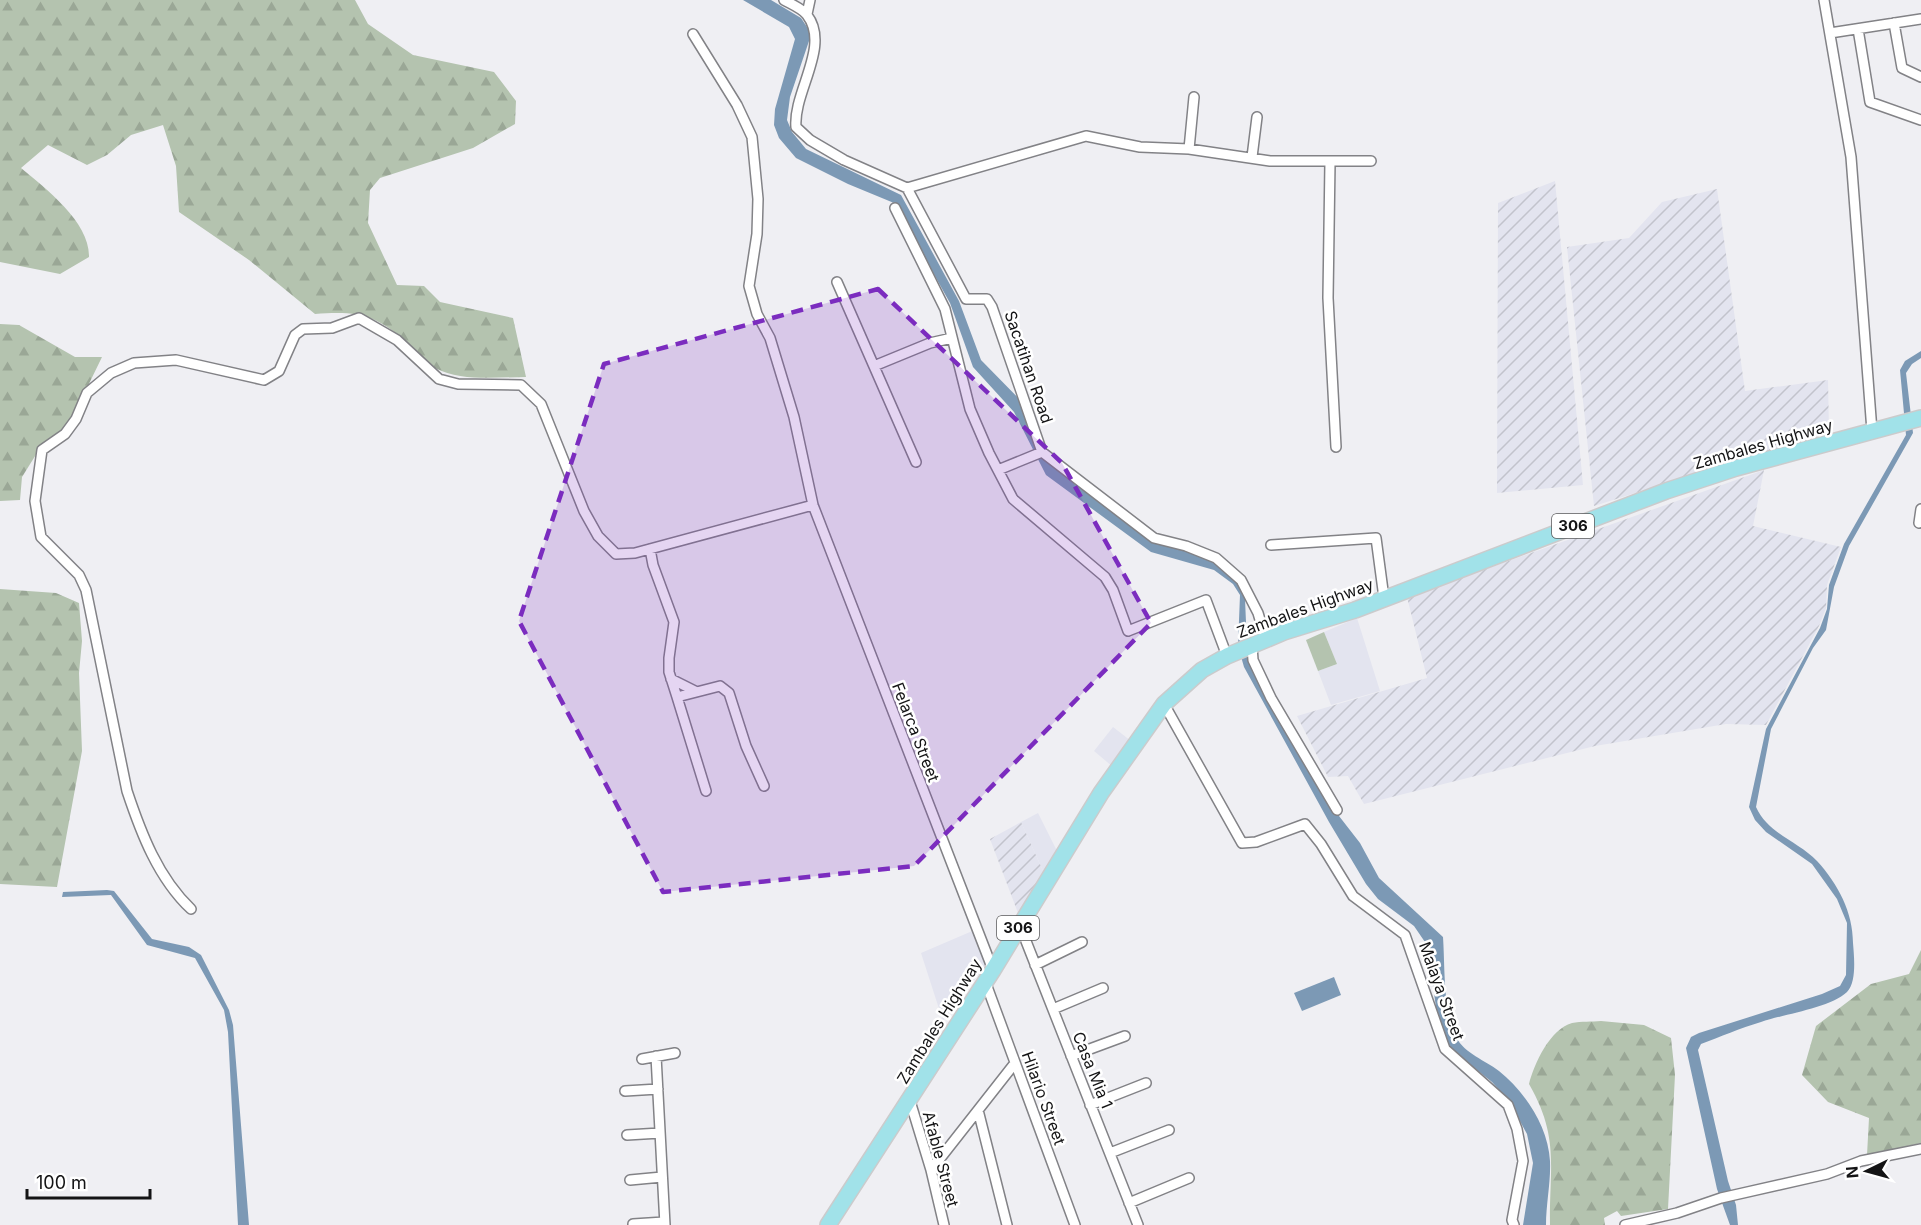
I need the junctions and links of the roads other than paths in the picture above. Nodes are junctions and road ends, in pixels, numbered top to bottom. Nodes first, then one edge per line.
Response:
1 (784, 0) edge
2 (810, 0) edge
3 (1824, 0) edge
4 (807, 14) junction
5 (1921, 19) edge
6 (1894, 23) junction
7 (1858, 29) junction
8 (1830, 33) junction
9 (693, 34) dead end
10 (1921, 77) edge
11 (1194, 97) dead end
12 (1257, 117) dead end
13 (1921, 120) edge
14 (1189, 148) junction
15 (1252, 157) junction
16 (1371, 161) dead end
17 (1330, 162) junction
18 (907, 188) junction
19 (895, 208) dead end
20 (837, 282) dead end
21 (952, 338) junction
22 (874, 366) junction
23 (1913, 420) edge
24 (1872, 431) junction
25 (1336, 447) dead end
26 (1042, 452) junction
27 (916, 462) dead end
28 (998, 470) junction
29 (813, 506) junction
30 (1921, 509) edge
31 (1919, 523) dead end
32 (1271, 545) dead end
33 (650, 549) junction
34 (1384, 598) junction
35 (1256, 644) junction
36 (1230, 655) junction
37 (671, 679) junction
38 (695, 691) junction
39 (677, 697) junction
40 (1164, 704) junction
41 (764, 786) dead end
42 (706, 791) dead end
43 (1337, 810) dead end
44 (191, 909) dead end
45 (1020, 926) junction
46 (1082, 942) dead end
47 (1035, 965) junction
48 (989, 975) junction
49 (1103, 988) dead end
50 (1053, 1009) junction
51 (1125, 1036) dead end
52 (675, 1053) dead end
53 (656, 1056) junction
54 (1071, 1056) junction
55 (642, 1059) dead end
56 (1015, 1063) junction
57 (1146, 1083) dead end
58 (658, 1089) junction
59 (625, 1090) dead end
60 (909, 1101) junction
61 (1090, 1104) junction
62 (978, 1110) junction
63 (1169, 1130) dead end
64 (660, 1133) junction
65 (627, 1135) dead end
66 (1921, 1149) edge
67 (1110, 1153) junction
68 (931, 1170) junction
69 (662, 1177) junction
70 (1189, 1178) dead end
71 (630, 1180) dead end
72 (1129, 1203) junction
73 (633, 1224) edge
74 (665, 1224) edge
75 (828, 1225) edge
76 (944, 1225) edge
77 (1007, 1225) edge
78 (1075, 1225) edge
79 (1138, 1225) edge
80 (1514, 1225) edge
81 (1625, 1225) edge

1 - 4 street
2 - 4 street
3 - 8 street
4 - 18 street
5 - 6 street
6 - 7 street
6 - 10 street
7 - 8 street
7 - 13 street
8 - 24 street
9 - 29 street, Felarca Street
11 - 14 street
12 - 15 street
14 - 15 street
14 - 18 street
15 - 17 street
16 - 17 street
17 - 25 street
18 - 26 street, Sacatihan Road
19 - 21 street
20 - 22 street
21 - 22 street
21 - 28 street
22 - 27 street
23 - 24 main road, Zambales Highway / 306
24 - 34 main road, Zambales Highway / 306
26 - 28 street
26 - 35 street
28 - 36 street
29 - 33 street
29 - 48 street, Felarca Street
30 - 31 street
32 - 34 street
33 - 37 street
33 - 44 street
34 - 35 main road, Zambales Highway / 306
35 - 36 main road, Zambales Highway / 306
35 - 43 street
36 - 40 main road, Zambales Highway / 306
37 - 38 street
37 - 39 street
38 - 39 street
38 - 41 street
39 - 42 street
40 - 45 main road, Zambales Highway / 306
40 - 80 street, Malaya Street
45 - 47 street, Casa Mia 1
45 - 48 main road, Zambales Highway / 306
46 - 47 street
47 - 50 street, Casa Mia 1
48 - 56 street, Hilario Street
48 - 60 main road, Zambales Highway / 306
49 - 50 street
50 - 54 street, Casa Mia 1
51 - 54 street
52 - 53 street
53 - 55 street
53 - 58 street
54 - 61 street, Casa Mia 1
56 - 62 street
56 - 78 street, Hilario Street
57 - 61 street
58 - 59 street
58 - 64 street
60 - 68 street, Afable Street
60 - 75 main road, Zambales Highway / 306
61 - 67 street, Casa Mia 1
62 - 68 street
62 - 77 street
63 - 67 street
64 - 65 street
64 - 69 street
66 - 81 street
67 - 72 street, Casa Mia 1
68 - 76 street, Afable Street
69 - 71 street
69 - 74 street
70 - 72 street
72 - 79 street, Casa Mia 1
73 - 74 street

